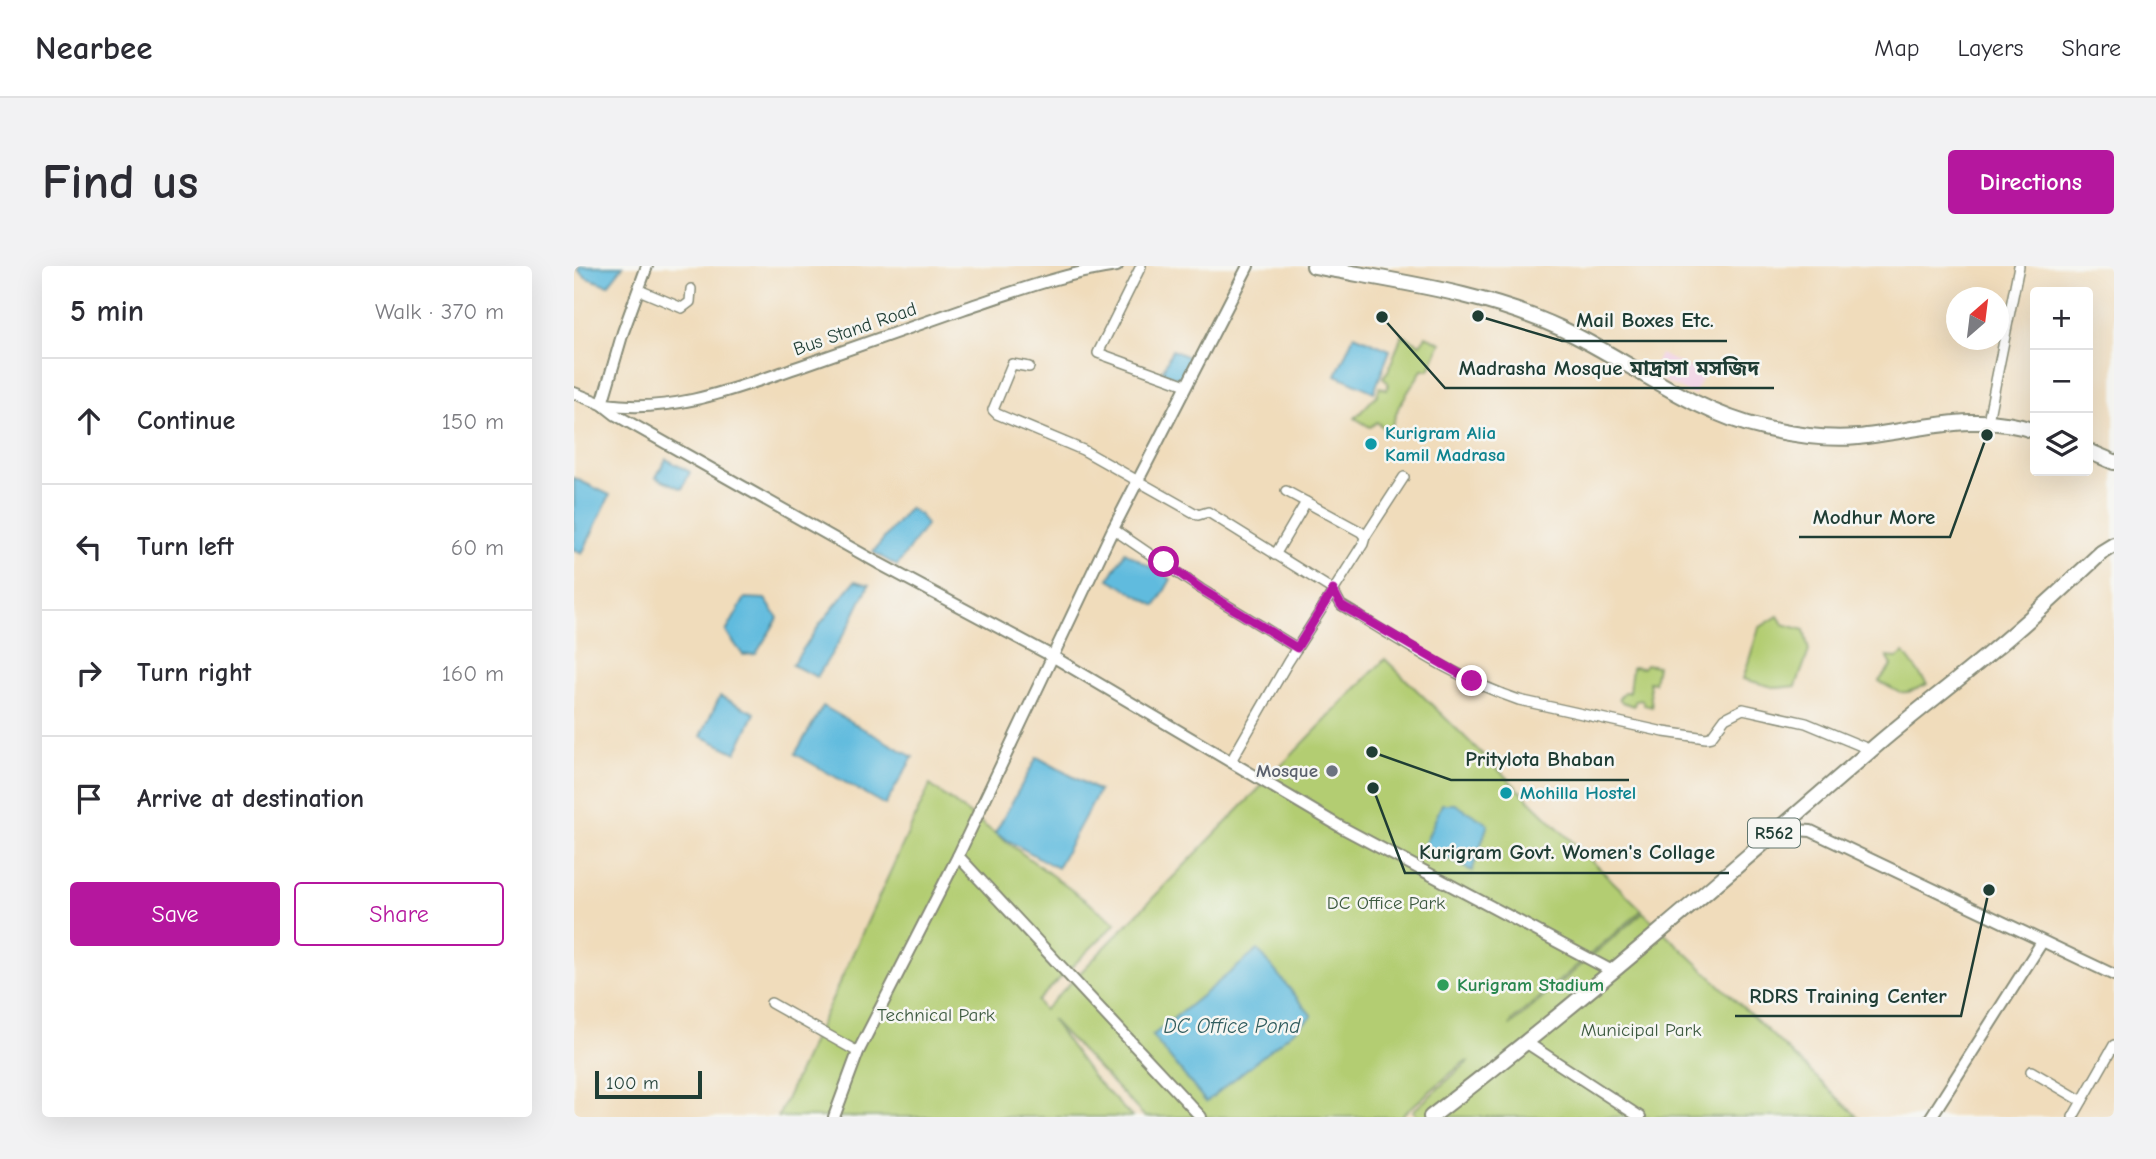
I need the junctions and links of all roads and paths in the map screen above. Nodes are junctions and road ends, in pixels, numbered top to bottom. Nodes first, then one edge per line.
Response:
1 (647, 266) edge
2 (1116, 266) edge
3 (1141, 266) edge
4 (1248, 266) edge
5 (1314, 266) edge
6 (2018, 266) edge
7 (691, 289) dead end
8 (639, 290) junction
9 (1029, 367) dead end
10 (1186, 385) junction
11 (574, 393) edge
12 (602, 404) junction
13 (1987, 421) junction
14 (2030, 429) edge
15 (2093, 453) edge
16 (2114, 462) edge
17 (1404, 477) dead end
18 (1138, 482) junction
19 (1286, 491) dead end
20 (1309, 504) junction
21 (1113, 529) junction
22 (1364, 537) junction
23 (2114, 545) edge
24 (1275, 555) junction
25 (1333, 590) junction
26 (1297, 648) junction
27 (1052, 656) junction
28 (1871, 750) junction
29 (1231, 761) junction
30 (1802, 810) junction
31 (1779, 829) junction
32 (1811, 831) junction
33 (957, 856) junction
34 (2042, 942) junction
35 (1614, 972) junction
36 (2114, 975) edge
37 (771, 1003) dead end
38 (1527, 1043) junction
39 (2114, 1045) edge
40 (858, 1052) junction
41 (2031, 1071) dead end
42 (2082, 1101) junction
43 (834, 1117) edge
44 (1201, 1117) edge
45 (1431, 1117) edge
46 (1640, 1117) edge
47 (1931, 1117) edge
48 (2073, 1117) edge

1 - 8 street
2 - 12 street, Bus Stand Road
3 - 10 street
4 - 10 street
5 - 13 main road
6 - 13 street
7 - 8 street
8 - 12 street
9 - 18 street
10 - 18 street
11 - 12 street
12 - 27 street
13 - 14 main road
15 - 16 main road
17 - 22 street
18 - 21 street
18 - 24 street
19 - 20 street
20 - 22 street
20 - 24 street
21 - 26 street
21 - 27 street
22 - 25 street
23 - 28 main road, R562
24 - 25 street
25 - 26 street
25 - 28 street
26 - 29 street
27 - 29 street
27 - 33 street
28 - 30 main road, R562
29 - 35 street
30 - 31 main road, R562
30 - 32 street
31 - 32 street
31 - 35 main road, R562
32 - 34 street
33 - 40 street
33 - 44 street
34 - 36 street
34 - 47 street
35 - 38 main road, R562
37 - 40 street
38 - 45 main road, R562
38 - 46 street
39 - 42 street
40 - 43 street
41 - 42 street
42 - 48 street

